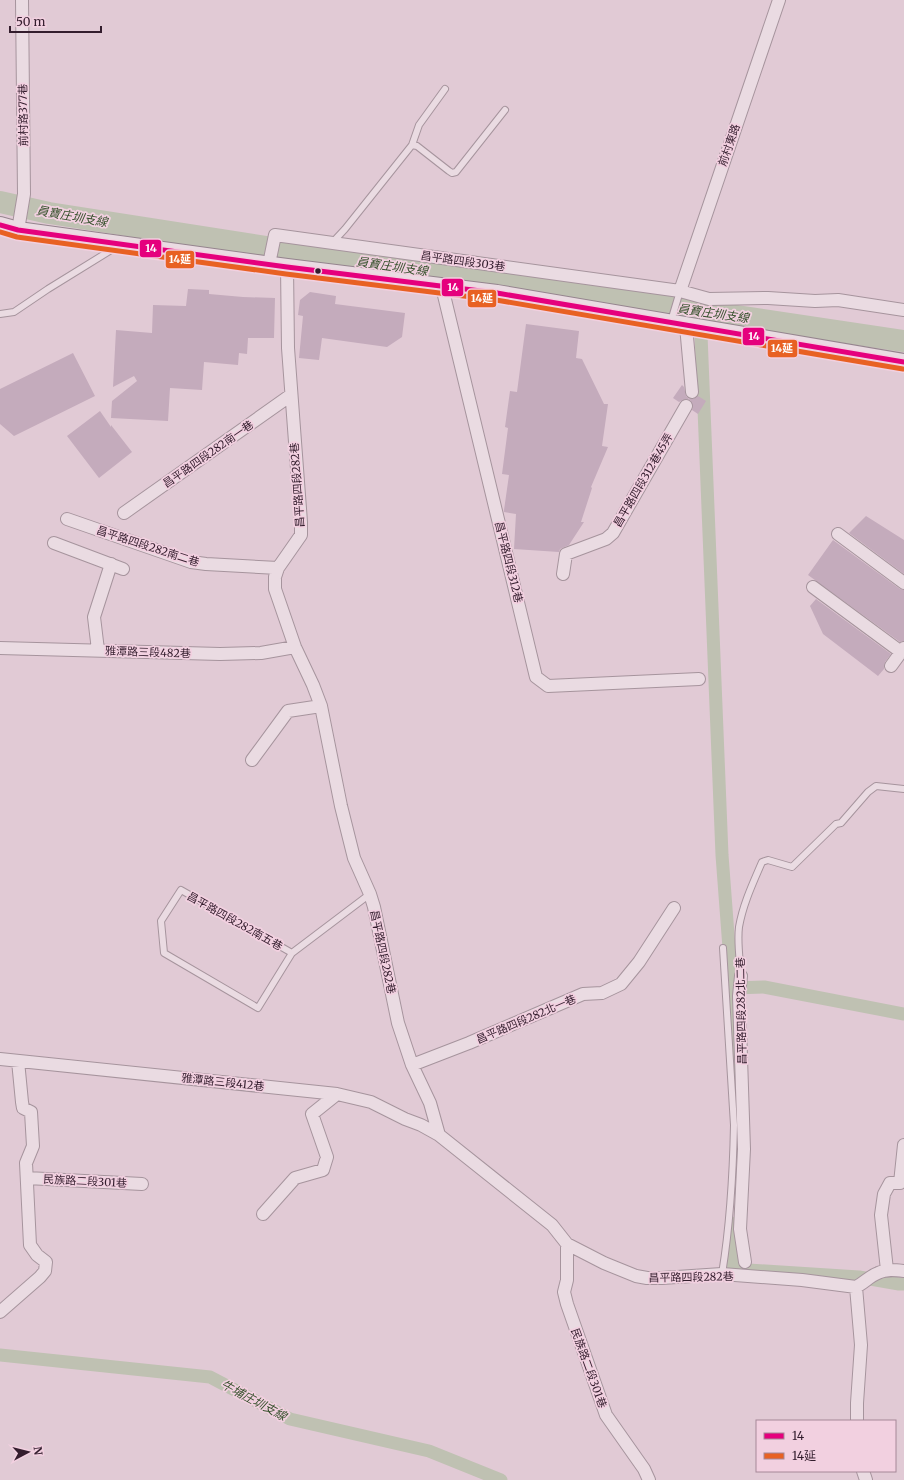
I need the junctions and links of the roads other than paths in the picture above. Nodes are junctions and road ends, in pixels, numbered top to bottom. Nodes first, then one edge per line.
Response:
1 (22, 0) edge
2 (779, 0) edge
3 (445, 89) dead end
4 (505, 110) dead end
5 (412, 145) junction
6 (0, 225) edge
7 (18, 230) junction
8 (122, 243) junction
9 (332, 243) junction
10 (269, 264) junction
11 (287, 267) junction
12 (442, 287) junction
13 (680, 291) junction
14 (904, 310) edge
15 (0, 314) edge
16 (676, 321) junction
17 (904, 362) edge
18 (692, 392) dead end
19 (291, 395) junction
20 (686, 406) dead end
21 (124, 513) dead end
22 (67, 519) dead end
23 (838, 534) dead end
24 (54, 543) dead end
25 (111, 564) junction
26 (278, 568) junction
27 (123, 569) dead end
28 (563, 574) dead end
29 (904, 583) edge
30 (813, 587) dead end
31 (295, 647) junction
32 (0, 648) edge
33 (98, 650) junction
34 (902, 650) edge
35 (891, 666) dead end
36 (699, 679) dead end
37 (321, 706) junction
38 (252, 760) dead end
39 (904, 789) edge
40 (370, 894) junction
41 (674, 908) dead end
42 (723, 948) dead end
43 (292, 953) junction
44 (741, 976) joint
45 (0, 1060) edge
46 (18, 1061) junction
47 (412, 1065) junction
48 (337, 1094) junction
49 (744, 1114) junction
50 (734, 1125) junction
51 (439, 1135) junction
52 (904, 1145) edge
53 (27, 1178) junction
54 (902, 1183) edge
55 (142, 1184) dead end
56 (263, 1214) dead end
57 (567, 1244) junction
58 (746, 1270) junction
59 (904, 1271) edge
60 (882, 1272) junction
61 (722, 1274) junction
62 (860, 1285) junction
63 (0, 1312) edge
64 (857, 1420) edge
65 (649, 1480) edge

1 - 7 street, 前村路377巷
2 - 13 street, 前村東路
3 - 5 lane
4 - 5 lane
5 - 9 lane
6 - 7 street
7 - 8 street
8 - 10 street
8 - 15 lane
9 - 10 street, 昌平路四段303巷
9 - 13 street, 昌平路四段303巷
10 - 11 street
11 - 12 street
11 - 19 street, 昌平路四段282巷
12 - 16 street
12 - 36 street, 昌平路四段312巷
13 - 14 street, 昌平路四段303巷
13 - 16 lane
16 - 17 street
16 - 18 street
19 - 21 street, 昌平路四段282南一巷
19 - 26 street, 昌平路四段282巷
20 - 28 street, 昌平路四段312巷45弄
22 - 26 street, 昌平路四段282南二巷
23 - 29 street
24 - 25 street
25 - 27 street
25 - 33 street
26 - 31 street, 昌平路四段282巷
30 - 34 street
31 - 33 street, 雅潭路三段482巷
31 - 37 street, 昌平路四段282巷
32 - 33 street, 雅潭路三段482巷
34 - 35 street
37 - 38 street
37 - 40 street, 昌平路四段282巷
39 - 44 lane, 昌平路四段282北二巷
40 - 43 lane, 昌平路四段282南五巷
40 - 47 street, 昌平路四段282巷
41 - 47 street, 昌平路四段282北一巷
42 - 50 lane
43 - 43 lane, 昌平路四段282南五巷
44 - 49 street, 昌平路四段282北二巷
45 - 46 street, 雅潭路三段412巷
46 - 48 street, 雅潭路三段412巷
46 - 53 street, 民族路二段301巷
47 - 51 street, 昌平路四段282巷
48 - 51 street, 雅潭路三段412巷
48 - 56 street
49 - 50 lane
49 - 58 street, 昌平路四段282北二巷
50 - 61 lane
51 - 57 street, 昌平路四段282巷
52 - 54 street
53 - 55 street, 民族路二段301巷
53 - 63 street, 民族路二段301巷
54 - 60 street
57 - 61 street, 昌平路四段282巷
57 - 65 street, 民族路二段301巷
58 - 61 street, 昌平路四段282巷
58 - 62 street, 昌平路四段282巷
59 - 60 street
60 - 62 street
62 - 64 street

